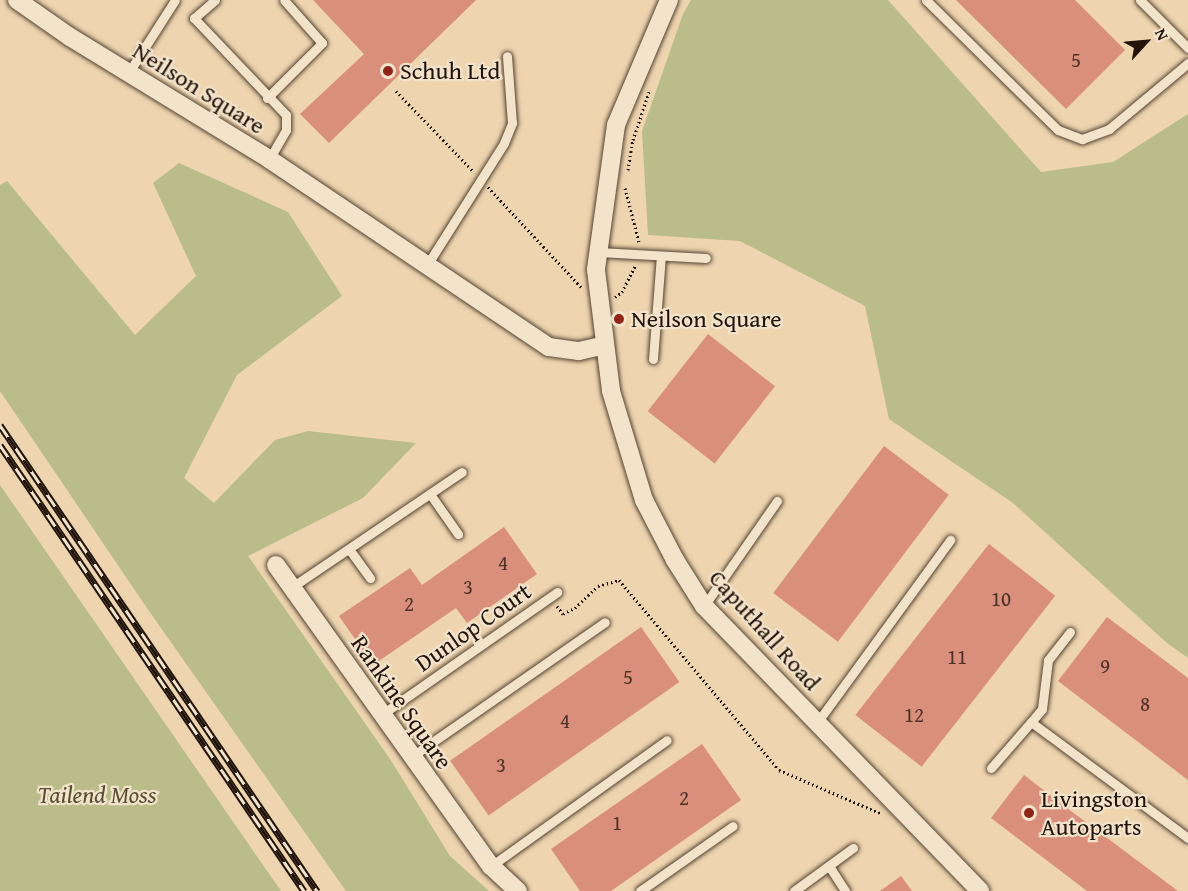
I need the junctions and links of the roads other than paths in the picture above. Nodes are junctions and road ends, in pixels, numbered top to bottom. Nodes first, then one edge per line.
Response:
1 (17, 0) edge
2 (175, 0) edge
3 (215, 0) edge
4 (284, 0) edge
5 (669, 0) edge
6 (926, 0) edge
7 (1140, 0) edge
8 (1188, 48) edge
9 (507, 56) dead end
10 (1188, 63) edge
11 (129, 72) junction
12 (267, 98) junction
13 (269, 159) junction
14 (599, 252) junction
15 (660, 256) junction
16 (706, 258) dead end
17 (427, 265) junction
18 (604, 345) junction
19 (653, 359) dead end
20 (462, 472) dead end
21 (430, 494) junction
22 (777, 501) dead end
23 (458, 534) dead end
24 (950, 540) dead end
25 (349, 549) junction
26 (276, 565) dead end
27 (370, 578) dead end
28 (292, 587) junction
29 (553, 594) road end
30 (704, 606) junction
31 (605, 622) dead end
32 (1070, 632) dead end
33 (381, 716) junction
34 (1031, 722) junction
35 (816, 724) junction
36 (667, 740) dead end
37 (411, 757) junction
38 (991, 768) dead end
39 (733, 826) dead end
40 (1188, 838) edge
41 (853, 849) dead end
42 (491, 866) junction
43 (829, 866) junction
44 (518, 891) edge
45 (640, 891) edge
46 (794, 891) edge
47 (845, 891) edge
48 (980, 891) edge

1 - 11 street, Neilson Square
2 - 11 lane
3 - 12 lane
4 - 12 lane
5 - 14 street, Caputhall Road
6 - 10 lane
7 - 8 lane
9 - 17 lane
11 - 13 street, Neilson Square
12 - 13 lane
13 - 17 street, Neilson Square
14 - 15 lane
14 - 18 street, Caputhall Road
15 - 16 lane
15 - 19 lane
17 - 18 street, Neilson Square
18 - 30 street, Caputhall Road
20 - 21 lane
21 - 23 lane
21 - 25 lane
22 - 30 lane
24 - 35 lane
25 - 27 lane
25 - 28 lane
26 - 28 street, Rankine Square
28 - 33 street, Rankine Square
29 - 33 lane, Dunlop Court
30 - 35 street, Caputhall Road
31 - 37 lane
32 - 34 lane
33 - 37 street, Rankine Square
34 - 38 lane
34 - 40 lane
35 - 48 street, Caputhall Road
36 - 42 lane
37 - 42 street, Rankine Square
39 - 45 lane
41 - 43 lane
42 - 44 street, Rankine Square
43 - 46 lane
43 - 47 lane

